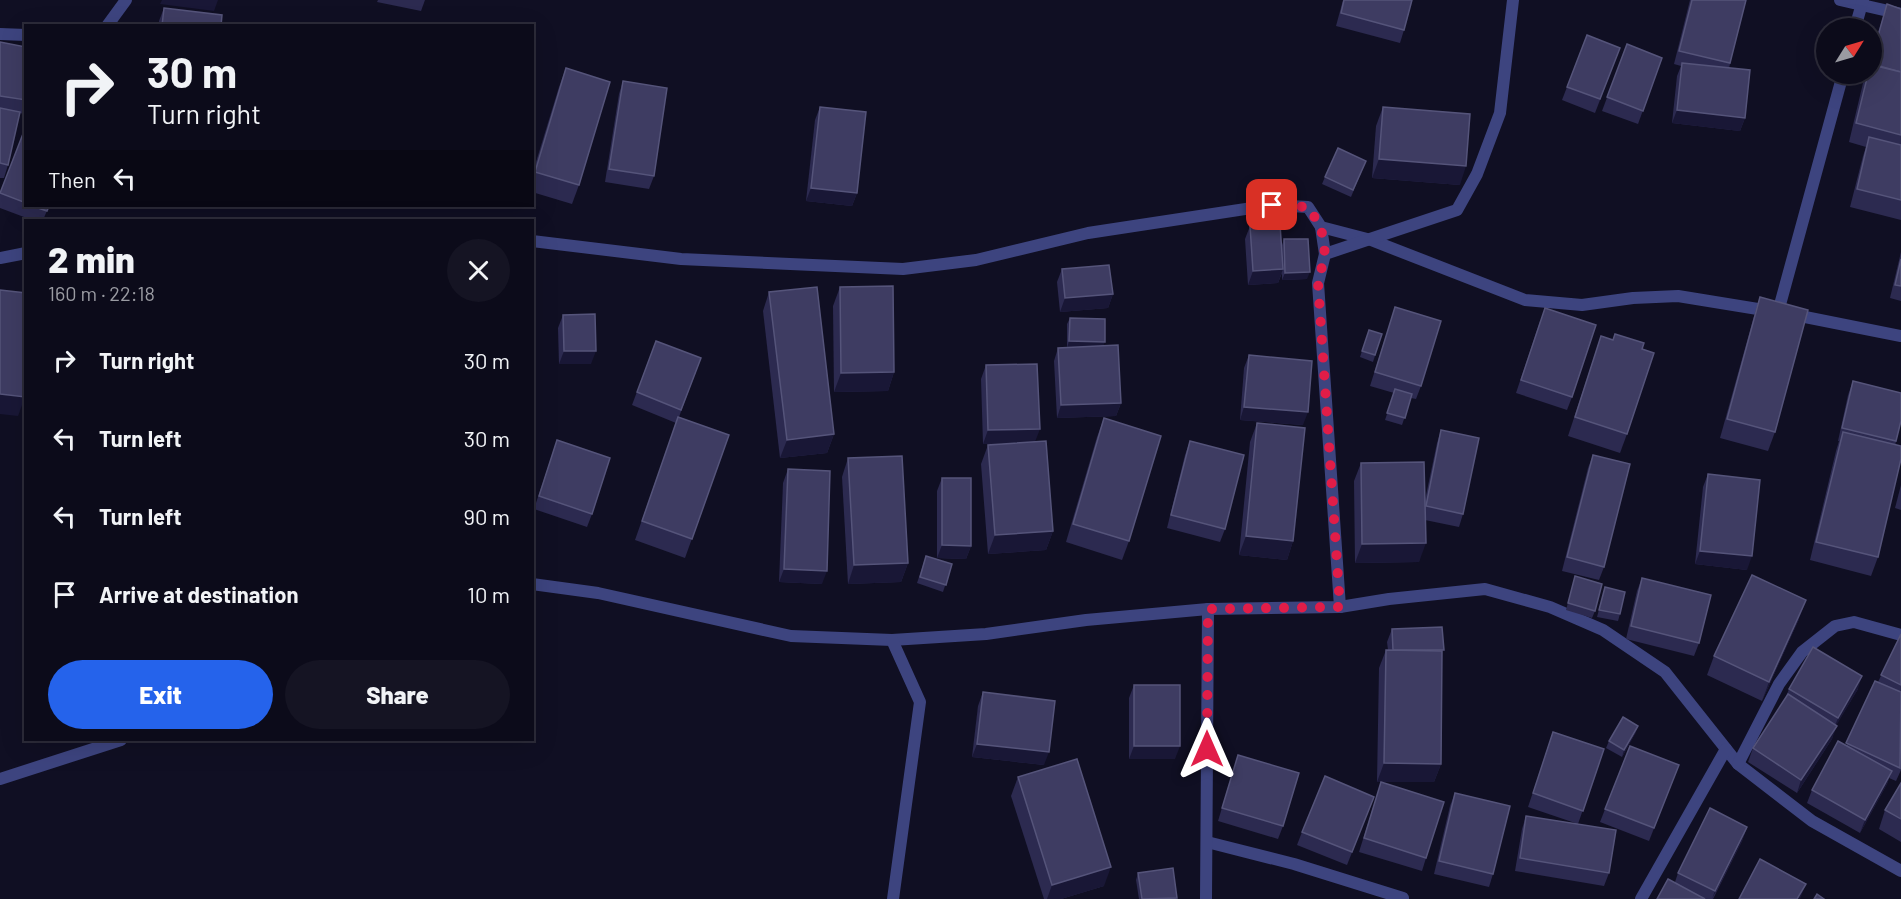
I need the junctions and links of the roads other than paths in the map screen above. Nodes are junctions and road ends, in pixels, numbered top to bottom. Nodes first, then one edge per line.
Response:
1 (126, 0) edge
2 (1513, 0) edge
3 (1840, 0) edge
4 (1862, 2) edge
5 (1901, 14) edge
6 (1858, 18) edge
7 (108, 24) edge
8 (0, 34) edge
9 (24, 35) edge
10 (1840, 84) edge
11 (1321, 227) junction
12 (1371, 240) junction
13 (534, 241) edge
14 (24, 253) edge
15 (1325, 254) junction
16 (0, 258) edge
17 (1778, 312) junction
18 (1901, 336) edge
19 (534, 585) edge
20 (1340, 607) junction
21 (1208, 609) junction
22 (1901, 635) edge
23 (892, 640) junction
24 (118, 741) edge
25 (1726, 749) junction
26 (1737, 764) junction
27 (0, 779) edge
28 (1207, 842) junction
29 (1901, 871) edge
30 (1403, 898) edge
31 (893, 899) edge
32 (1206, 899) edge
33 (1641, 899) edge

1 - 7 street
2 - 12 street
3 - 4 street
4 - 5 street
4 - 6 street
8 - 9 street
10 - 17 street
11 - 12 street
11 - 13 street
11 - 15 street
12 - 15 street
12 - 17 street
14 - 16 street
15 - 20 street
17 - 18 street
19 - 23 street
20 - 21 street
20 - 25 street
21 - 23 street
21 - 28 street
22 - 26 street
23 - 31 street
24 - 27 street
25 - 26 street
25 - 33 street
26 - 29 street
28 - 30 street
28 - 32 street

